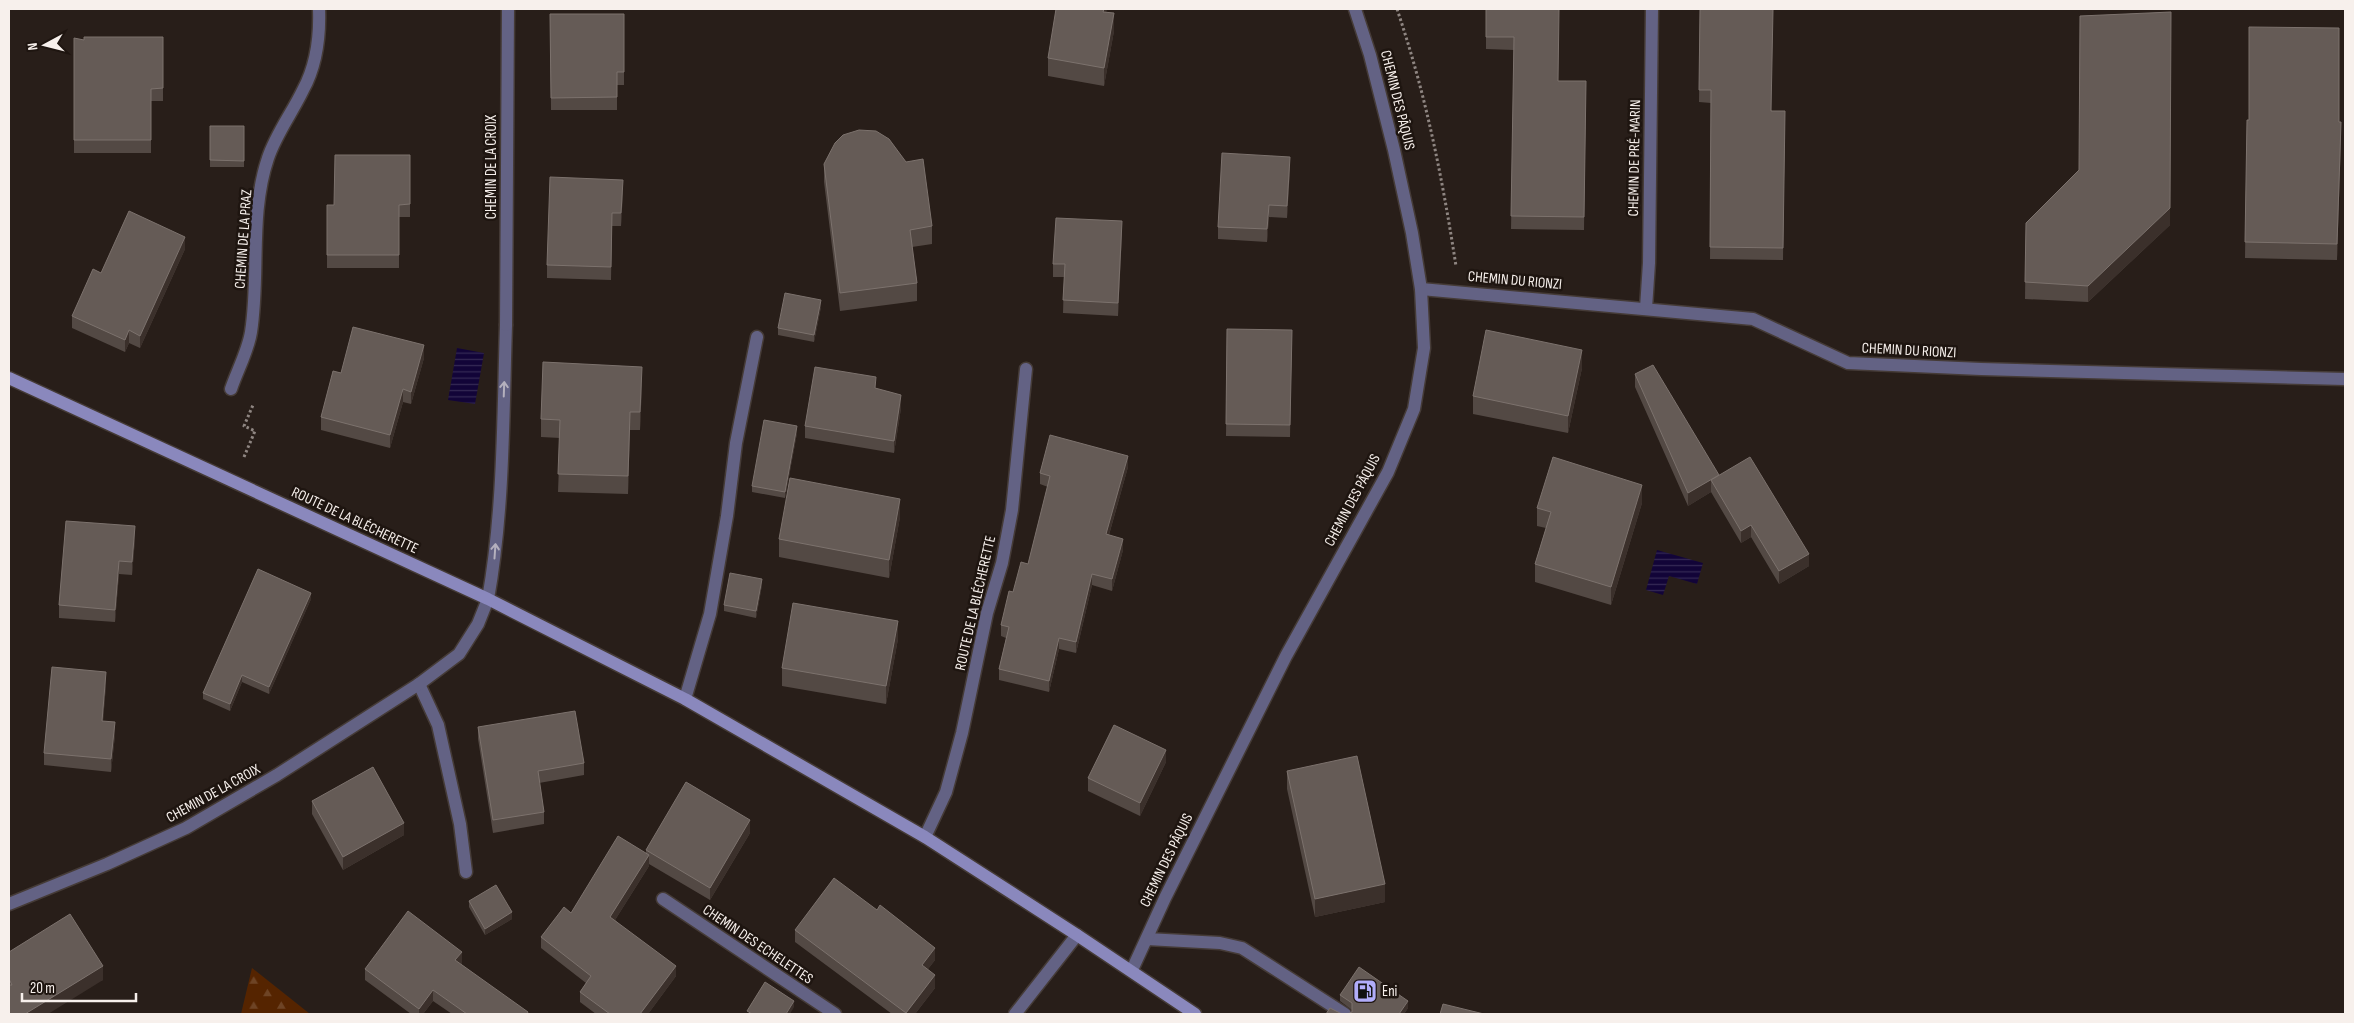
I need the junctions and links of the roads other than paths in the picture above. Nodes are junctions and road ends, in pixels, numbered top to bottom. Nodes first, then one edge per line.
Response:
1 (319, 9) edge
2 (508, 9) edge
3 (1355, 9) edge
4 (1652, 9) edge
5 (1421, 289) junction
6 (1646, 308) junction
7 (757, 337) dead end
8 (1026, 369) dead end
9 (9, 378) edge
10 (2345, 379) edge
11 (231, 389) road end
12 (488, 600) junction
13 (419, 684) junction
14 (685, 699) junction
15 (925, 837) junction
16 (466, 872) dead end
17 (663, 899) dead end
18 (9, 904) edge
19 (1077, 934) junction
20 (1147, 939) junction
21 (1132, 970) junction
22 (835, 1014) edge
23 (1015, 1014) edge
24 (1195, 1014) edge
25 (1345, 1014) edge

1 - 11 street, CHEMIN DE LA PRAZ
12 -> 2 street, CHEMIN DE LA CROIX
3 - 5 street, CHEMIN DES PÂQUIS
4 - 6 street, CHEMIN DE PRÉ-MARIN
5 - 6 street, CHEMIN DU RIONZI
5 - 20 street, CHEMIN DES PÂQUIS
6 - 10 street, CHEMIN DU RIONZI
7 - 14 street
8 - 15 street, ROUTE DE LA BLÉCHERETTE
9 - 12 main road, ROUTE DE LA BLÉCHERETTE
12 - 13 street, CHEMIN DE LA CROIX
12 - 14 main road, ROUTE DE LA BLÉCHERETTE
13 - 16 street
13 - 18 street, CHEMIN DE LA CROIX
14 - 15 main road, ROUTE DE LA BLÉCHERETTE
15 - 19 main road, ROUTE DE LA BLÉCHERETTE
17 - 22 street, CHEMIN DES ECHELETTES
19 - 21 main road, ROUTE DE LA BLÉCHERETTE
19 - 23 street
20 - 21 street, CHEMIN DES PÂQUIS
20 - 25 street
21 - 24 main road, ROUTE DE LA BLÉCHERETTE

